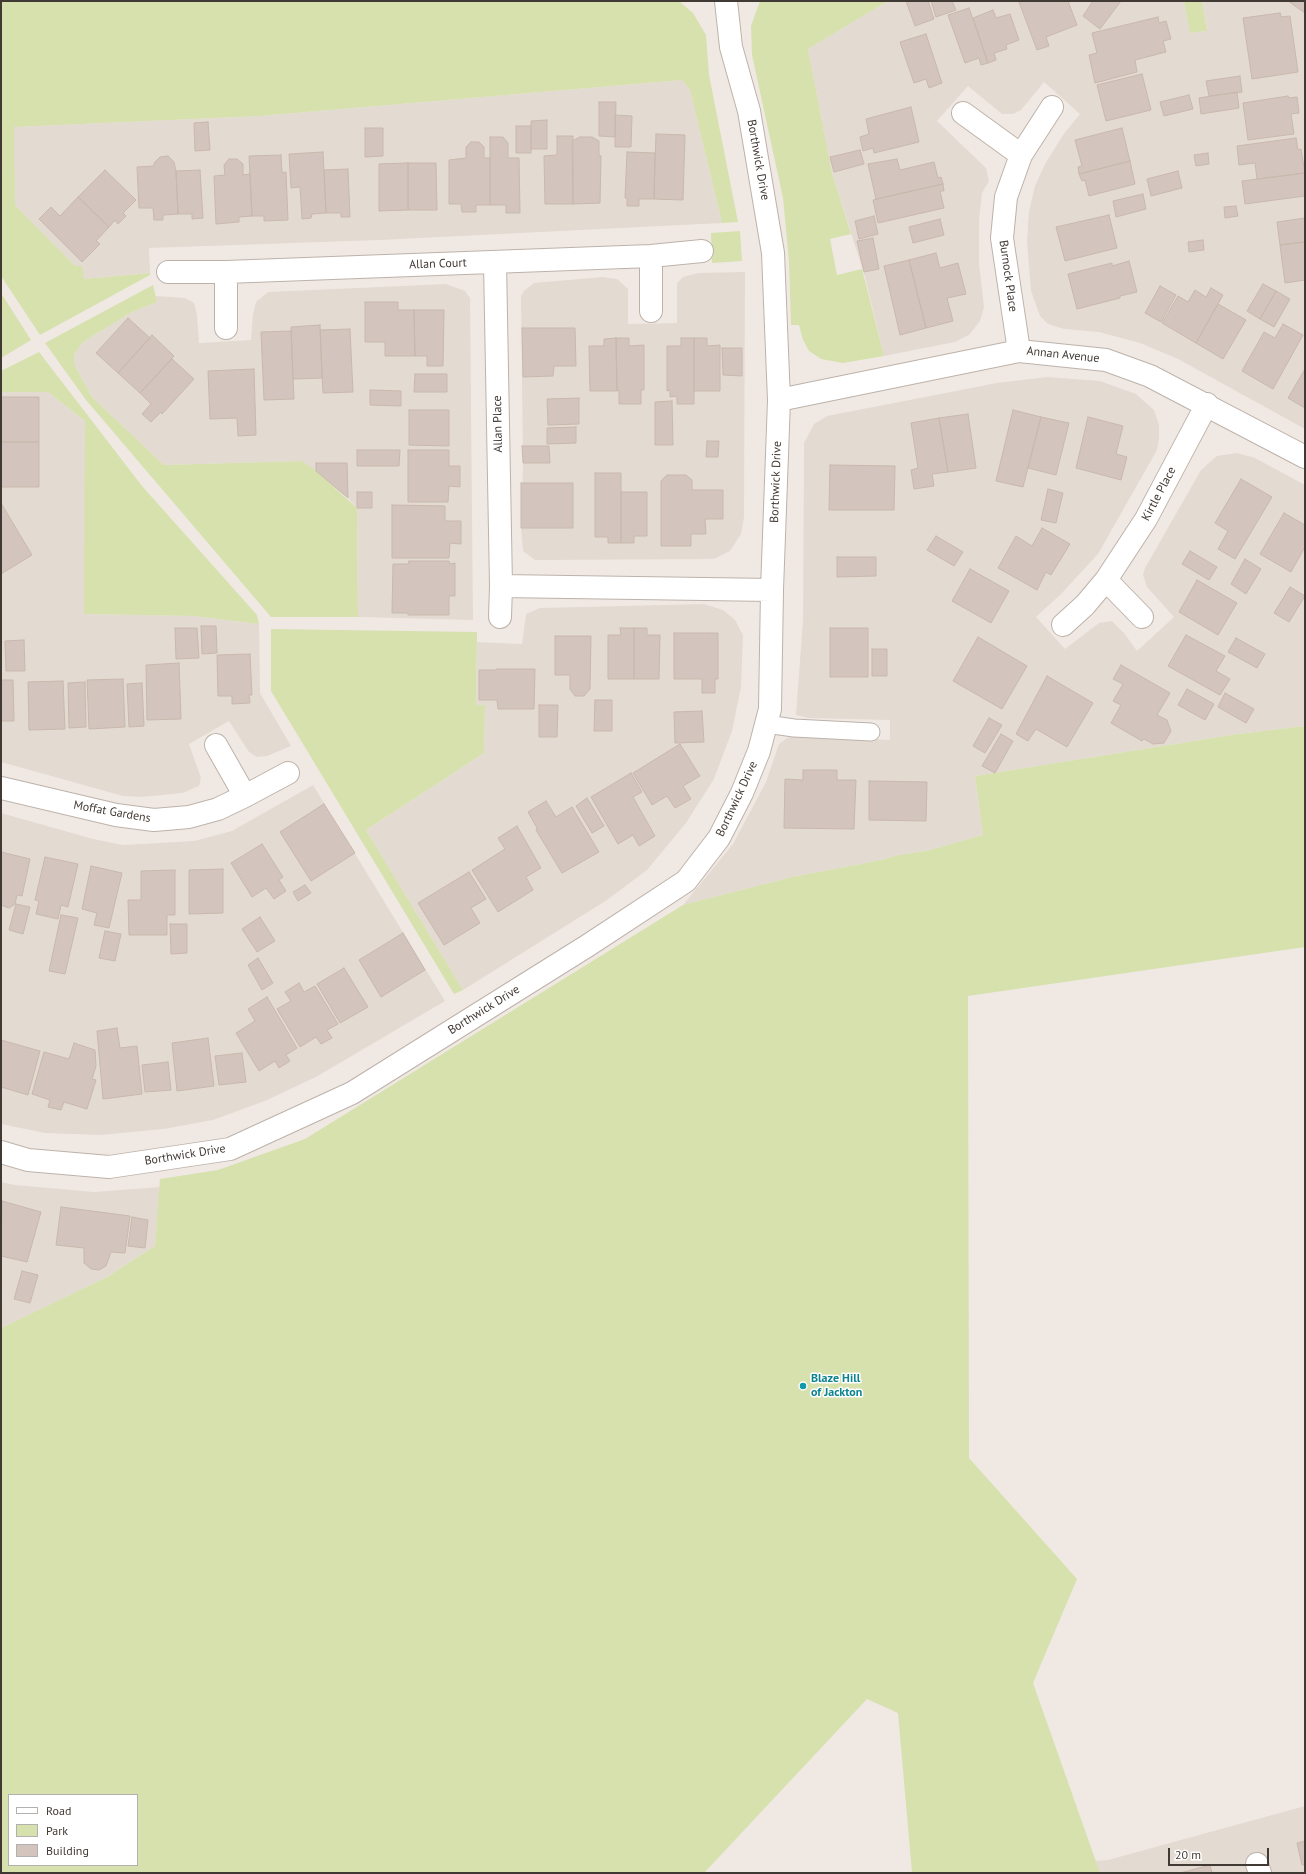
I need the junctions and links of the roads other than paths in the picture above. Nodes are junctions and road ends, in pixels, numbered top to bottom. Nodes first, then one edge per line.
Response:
1 (726, 1) edge
2 (1052, 107) dead end
3 (963, 113) dead end
4 (1021, 155) junction
5 (702, 251) dead end
6 (651, 256) junction
7 (495, 262) junction
8 (168, 272) dead end
9 (226, 272) junction
10 (652, 311) dead end
11 (226, 328) dead end
12 (1019, 351) junction
13 (779, 400) junction
14 (1207, 404) junction
15 (1305, 457) edge
16 (1106, 580) junction
17 (501, 586) junction
18 (772, 590) junction
19 (500, 617) dead end
20 (1142, 617) dead end
21 (1063, 625) dead end
22 (766, 724) junction
23 (871, 732) dead end
24 (216, 745) dead end
25 (288, 772) dead end
26 (1, 788) edge
27 (245, 796) junction
28 (1, 1152) edge

1 - 13 street, Borthwick Drive
2 - 4 street, Burnock Place
3 - 4 street
4 - 12 street, Burnock Place
5 - 6 street, Allan Court
6 - 7 street, Allan Court
6 - 10 street
7 - 9 street, Allan Court
7 - 17 street, Allan Place
8 - 9 street, Allan Court
9 - 11 street
12 - 13 street, Annan Avenue
12 - 14 street, Annan Avenue
13 - 18 street, Borthwick Drive
14 - 15 street, Annan Avenue
14 - 16 street, Kirtle Place
16 - 20 street
16 - 21 street, Kirtle Place
17 - 18 street
17 - 19 street, Allan Place
18 - 22 street, Borthwick Drive
22 - 23 lane
22 - 28 street, Borthwick Drive
24 - 27 street
25 - 27 street, Moffat Gardens
26 - 27 street, Moffat Gardens

